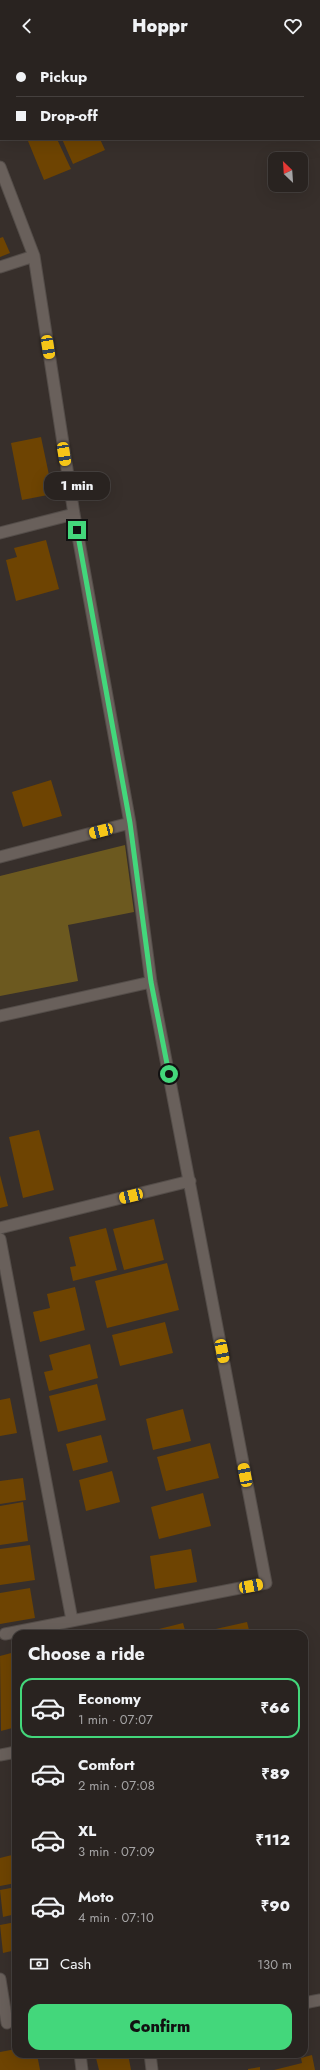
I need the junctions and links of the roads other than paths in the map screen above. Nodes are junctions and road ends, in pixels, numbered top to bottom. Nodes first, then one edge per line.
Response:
1 (0, 167) edge
2 (34, 256) junction
3 (0, 267) edge
4 (74, 514) junction
5 (0, 534) edge
6 (130, 823) junction
7 (0, 857) edge
8 (151, 982) junction
9 (0, 1016) edge
10 (190, 1181) junction
11 (0, 1228) edge
12 (0, 1239) edge
13 (72, 1620) junction
14 (24, 1630) edge
15 (12, 1633) edge
16 (5, 1634) dead end
17 (12, 1753) edge
18 (0, 1755) edge
19 (0, 1979) edge
20 (320, 2000) edge
21 (308, 2002) edge
22 (8, 2023) edge
23 (80, 2058) edge
24 (150, 2058) edge
25 (82, 2070) edge
26 (152, 2070) edge

1 - 2 street
2 - 3 street
2 - 4 street
4 - 5 street
4 - 6 street
6 - 7 street
6 - 8 street
8 - 9 street
8 - 10 street
10 - 11 street
10 - 13 street
12 - 13 street
13 - 14 street
15 - 16 street
17 - 18 street
19 - 22 street
20 - 21 street
23 - 25 street
24 - 26 street

